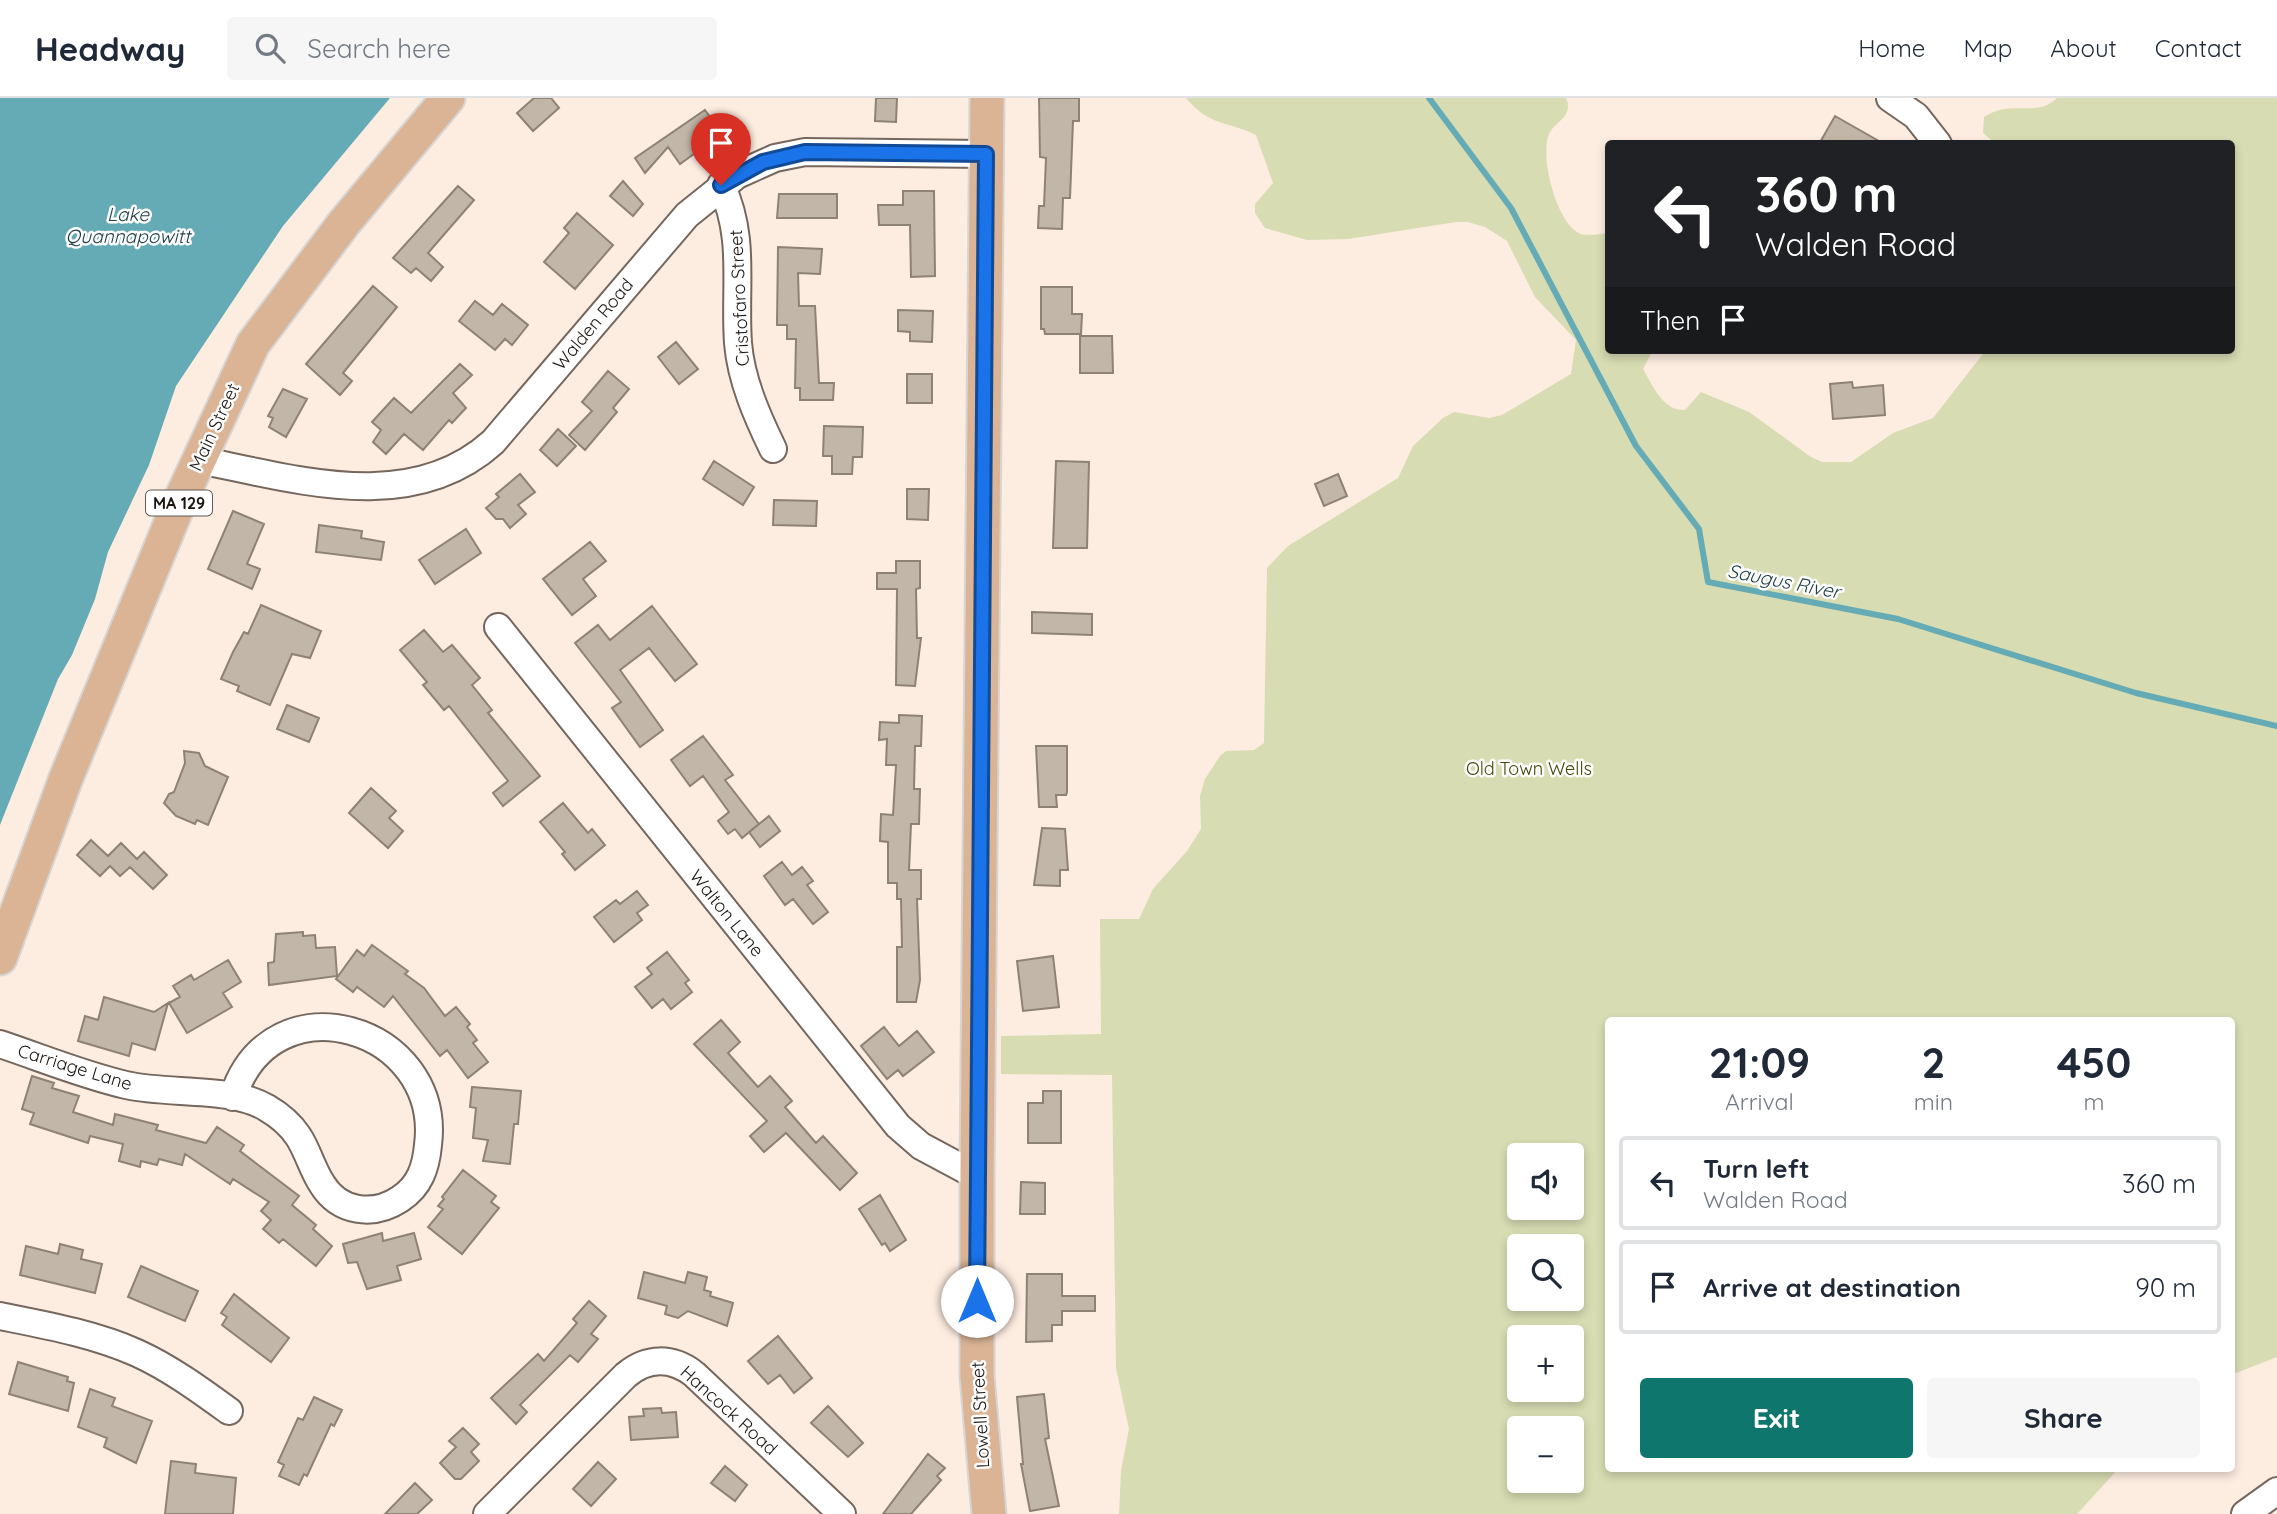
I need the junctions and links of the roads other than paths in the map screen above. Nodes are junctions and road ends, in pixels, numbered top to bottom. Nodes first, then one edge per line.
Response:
1 (448, 98) edge
2 (987, 98) edge
3 (1890, 98) edge
4 (1935, 140) edge
5 (986, 154) junction
6 (721, 185) junction
7 (773, 449) dead end
8 (199, 460) junction
9 (498, 627) dead end
10 (0, 958) edge
11 (0, 1044) edge
12 (233, 1097) junction
13 (977, 1175) junction
14 (0, 1316) edge
15 (229, 1411) dead end
16 (2277, 1491) edge
17 (487, 1514) edge
18 (842, 1514) edge
19 (989, 1514) edge
20 (2245, 1514) edge

1 - 8 main road, Main Street / MA 129
2 - 5 main road, Lowell Street
3 - 4 street
5 - 6 street, Walden Road
5 - 13 main road, Lowell Street
6 - 7 street, Cristofaro Street
6 - 8 street, Walden Road
8 - 10 main road, Main Street / MA 129
9 - 13 street, Walton Lane
11 - 12 street, Carriage Lane
12 - 12 street, Carriage Lane
13 - 19 main road, Lowell Street
14 - 15 street
16 - 20 street
17 - 18 street, Hancock Road

